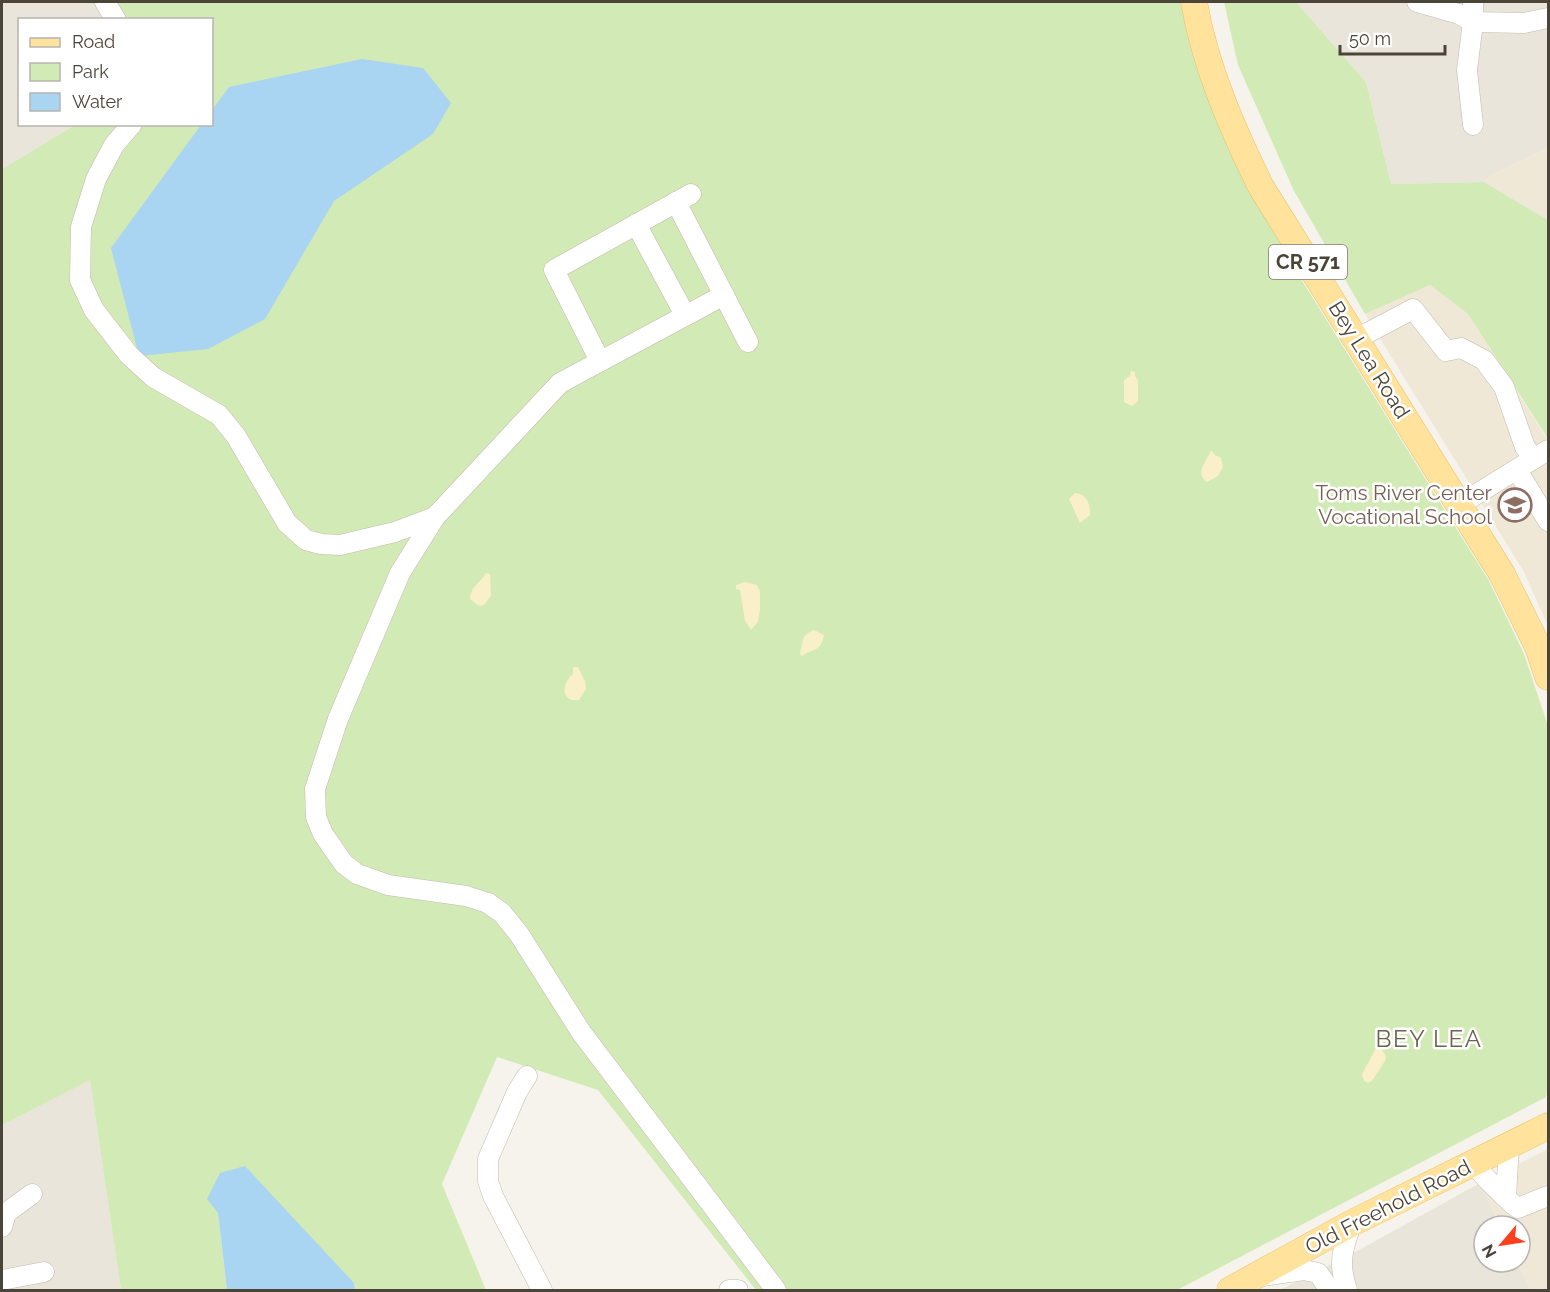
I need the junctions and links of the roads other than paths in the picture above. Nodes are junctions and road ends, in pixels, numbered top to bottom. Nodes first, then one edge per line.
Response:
1 (105, 2) edge
2 (1194, 2) edge
3 (1417, 2) edge
4 (1473, 2) edge
5 (115, 18) edge
6 (1548, 18) edge
7 (1473, 22) junction
8 (1473, 125) dead end
9 (130, 126) edge
10 (636, 224) junction
11 (724, 295) junction
12 (685, 315) junction
13 (1356, 339) junction
14 (748, 342) dead end
15 (600, 361) junction
16 (1541, 455) edge
17 (1517, 470) junction
18 (1459, 504) junction
19 (435, 517) junction
20 (1548, 521) edge
21 (395, 532) junction
22 (412, 554) junction
23 (1548, 677) edge
24 (527, 1076) dead end
25 (1548, 1126) edge
26 (1509, 1145) junction
27 (1473, 1163) junction
28 (32, 1194) dead end
29 (1548, 1196) edge
30 (1506, 1197) junction
31 (1352, 1223) junction
32 (2, 1227) edge
33 (44, 1272) dead end
34 (1255, 1277) junction
35 (2, 1280) edge
36 (542, 1290) edge
37 (729, 1290) edge
38 (738, 1290) edge
39 (777, 1290) edge
40 (1230, 1290) edge
41 (1330, 1290) edge
42 (1347, 1290) edge

1 - 5 street
2 - 13 main road, Bey Lea Road / CR 571
3 - 7 street
4 - 7 street
6 - 7 street
7 - 8 street
9 - 21 street
10 - 11 street
10 - 12 street
10 - 15 street
11 - 12 street
11 - 14 street
12 - 15 street
13 - 16 street
13 - 18 main road, Bey Lea Road / CR 571
15 - 19 street
16 - 17 street
17 - 18 street
17 - 20 street
18 - 23 main road, Bey Lea Road / CR 571
19 - 21 street
19 - 22 street
21 - 22 street
22 - 39 street
24 - 36 street
25 - 26 main road, Old Freehold Road
26 - 27 main road, Old Freehold Road
26 - 30 street
27 - 30 street
27 - 31 main road, Old Freehold Road
28 - 32 street
29 - 30 street
31 - 34 main road, Old Freehold Road
31 - 42 street
33 - 35 street
34 - 40 main road, Old Freehold Road
34 - 41 street
37 - 38 street

